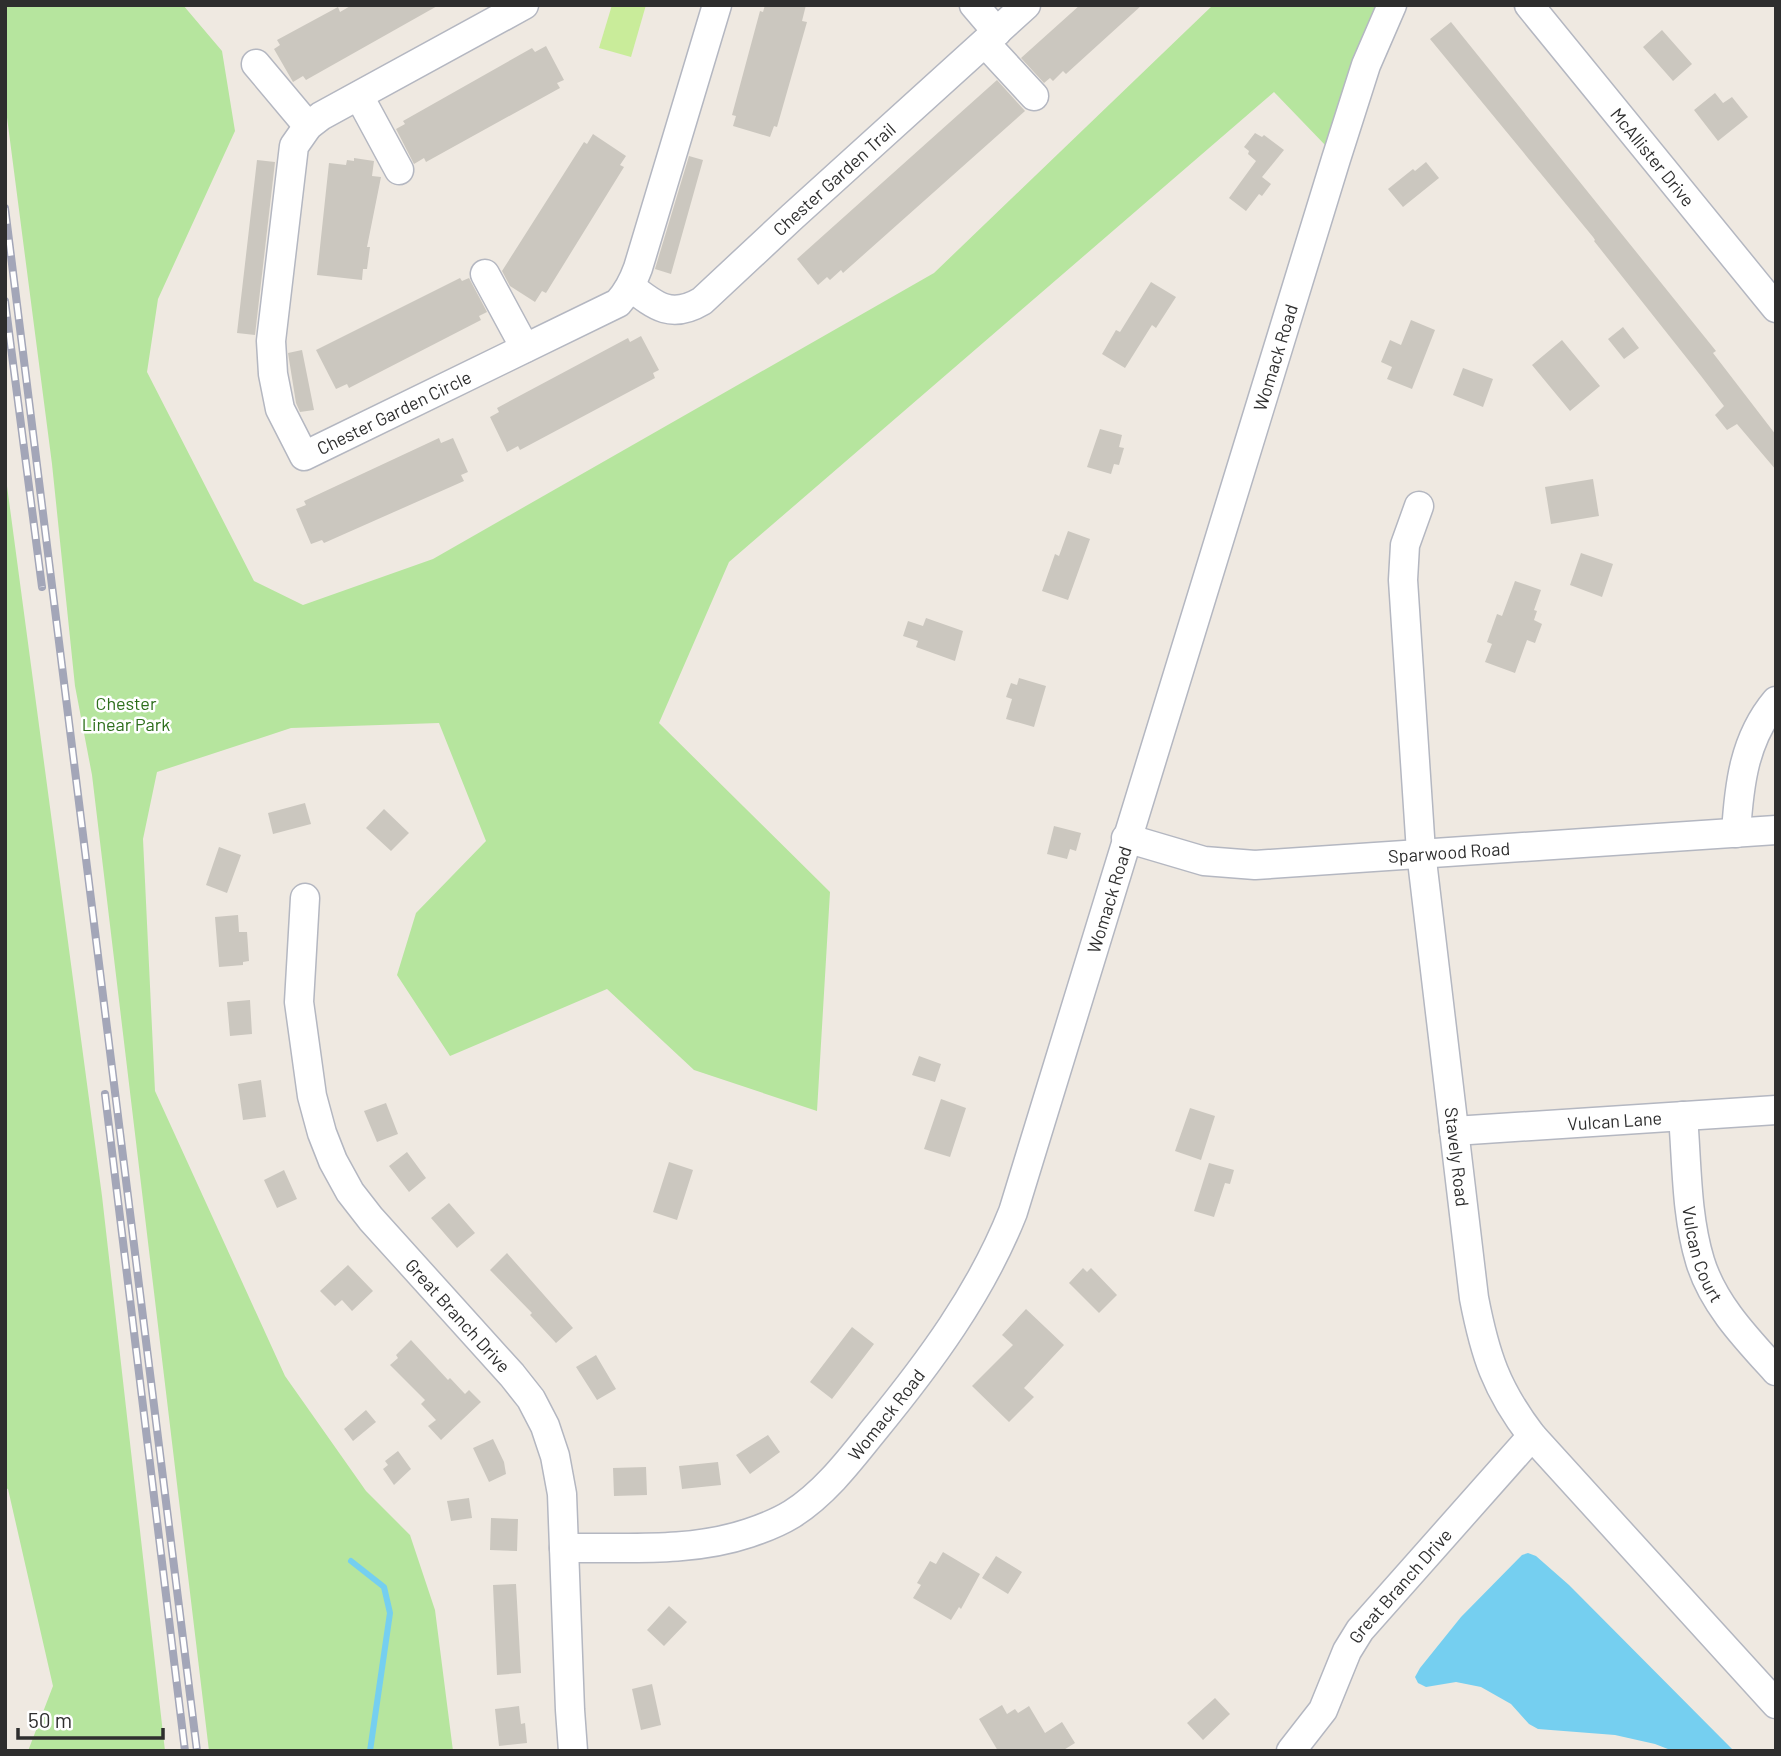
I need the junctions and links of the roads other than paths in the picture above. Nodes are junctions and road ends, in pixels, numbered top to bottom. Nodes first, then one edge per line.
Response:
1 (524, 5) edge
2 (717, 5) edge
3 (974, 5) edge
4 (1026, 5) edge
5 (1392, 5) edge
6 (1529, 5) edge
7 (991, 37) junction
8 (256, 64) dead end
9 (359, 96) junction
10 (1034, 96) dead end
11 (308, 127) junction
12 (399, 170) dead end
13 (485, 274) dead end
14 (631, 287) junction
15 (1776, 308) edge
16 (525, 348) junction
17 (1419, 506) dead end
18 (1776, 701) edge
19 (1776, 830) edge
20 (1736, 833) junction
21 (1126, 838) junction
22 (1422, 852) junction
23 (305, 898) dead end
24 (1776, 1110) edge
25 (1682, 1116) junction
26 (1454, 1131) junction
27 (1776, 1371) edge
28 (1532, 1436) junction
29 (564, 1548) junction
30 (1776, 1704) edge
31 (573, 1751) edge
32 (1291, 1751) edge

1 - 9 street, Chester Garden Circle
2 - 14 street
3 - 7 street
4 - 7 street, Chester Garden Trail
5 - 21 street, Womack Road
6 - 15 street, McAllister Drive
7 - 10 street
7 - 14 street, Chester Garden Trail
8 - 11 street
9 - 11 street, Chester Garden Circle
9 - 12 street
11 - 16 street, Chester Garden Circle
13 - 16 street
14 - 16 street, Chester Garden Circle
17 - 22 street, Stavely Road
18 - 20 street
19 - 20 street, Sparwood Road
20 - 22 street, Sparwood Road
21 - 22 street, Sparwood Road
21 - 29 street, Womack Road
22 - 26 street, Stavely Road
23 - 29 street, Great Branch Drive
24 - 25 street, Vulcan Lane
25 - 26 street, Vulcan Lane
25 - 27 street, Vulcan Court
26 - 28 street, Stavely Road
28 - 30 street, Stavely Road
28 - 32 street, Great Branch Drive
29 - 31 street, Great Branch Drive

